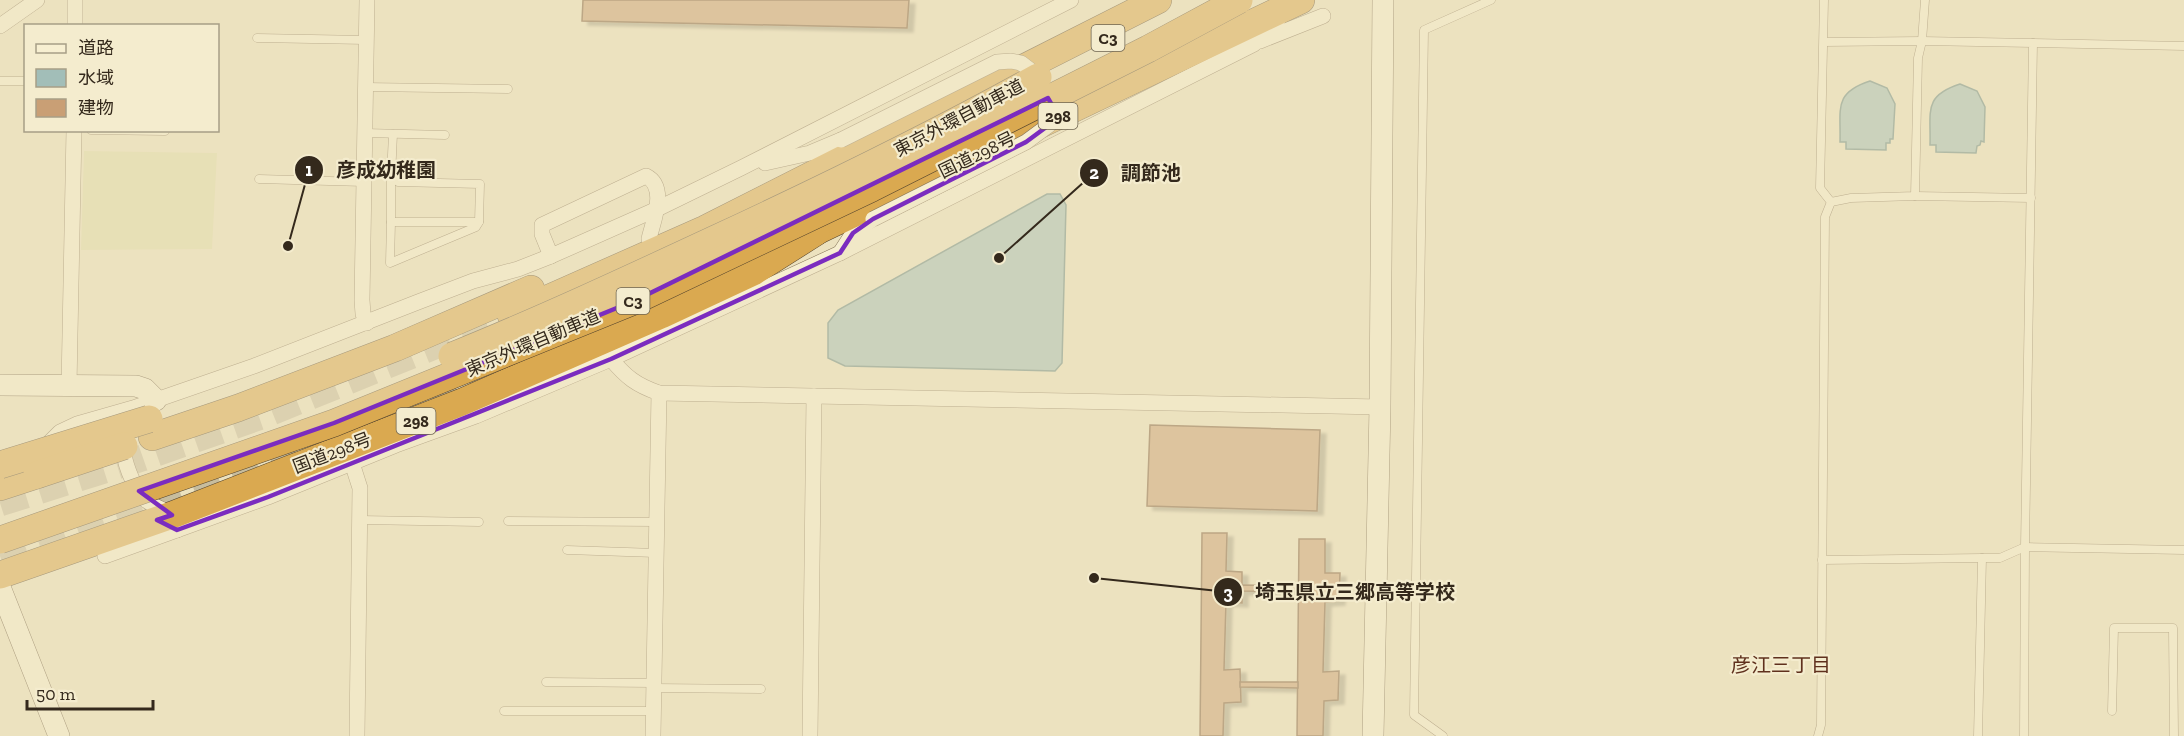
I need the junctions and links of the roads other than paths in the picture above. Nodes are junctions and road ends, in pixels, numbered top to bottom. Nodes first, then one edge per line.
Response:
1 (37, 0) edge
2 (75, 0) edge
3 (367, 0) edge
4 (1071, 0) edge
5 (1158, 0) edge
6 (1179, 0) edge
7 (1239, 0) edge
8 (1261, 0) edge
9 (1383, 0) edge
10 (1491, 0) edge
11 (1824, 0) edge
12 (1925, 0) edge
13 (1296, 2) edge
14 (1323, 15) dead end
15 (75, 24) edge
16 (0, 26) edge
17 (257, 38) dead end
18 (366, 40) junction
19 (1922, 41) junction
20 (1824, 42) junction
21 (2033, 43) junction
22 (1254, 44) junction
23 (2184, 46) edge
24 (1148, 49) junction
25 (0, 81) edge
26 (24, 81) edge
27 (365, 87) junction
28 (508, 89) dead end
29 (74, 132) edge
30 (364, 133) junction
31 (393, 134) junction
32 (445, 135) dead end
33 (741, 168) junction
34 (391, 176) junction
35 (364, 177) junction
36 (259, 179) dead end
37 (791, 185) junction
38 (1915, 196) junction
39 (2031, 198) junction
40 (1831, 202) junction
41 (657, 209) junction
42 (391, 222) junction
43 (480, 222) junction
44 (816, 232) junction
45 (649, 239) junction
46 (840, 254) junction
47 (551, 256) junction
48 (502, 310) junction
49 (367, 323) junction
50 (530, 358) tunnel mouth
51 (611, 359) junction
52 (0, 385) edge
53 (69, 386) junction
54 (659, 393) junction
55 (814, 396) junction
56 (1380, 407) junction
57 (469, 409) junction
58 (147, 416) junction
59 (352, 463) junction
60 (0, 465) edge
61 (20, 480) edge
62 (0, 520) edge
63 (360, 520) junction
64 (508, 521) dead end
65 (168, 522) junction
66 (479, 522) dead end
67 (656, 522) junction
68 (0, 540) edge
69 (2025, 547) junction
70 (567, 550) dead end
71 (2184, 550) edge
72 (656, 553) junction
73 (105, 556) dead end
74 (1982, 558) junction
75 (1822, 560) junction
76 (0, 575) edge
77 (0, 587) edge
78 (546, 682) dead end
79 (653, 686) junction
80 (761, 689) dead end
81 (504, 711) dead end
82 (653, 711) junction
83 (2112, 711) dead end
84 (59, 736) edge
85 (357, 736) edge
86 (653, 736) edge
87 (810, 736) edge
88 (1373, 736) edge
89 (1443, 736) edge
90 (1818, 736) edge
91 (1978, 736) edge
92 (2024, 736) edge
93 (2174, 736) edge

1 - 16 street
2 - 15 street
3 - 18 street
4 - 33 street
5 - 37 highway
6 - 62 highway, 東京外環自動車道 / C3, bridge
7 - 24 highway, 東京外環自動車道 / C3, bridge
8 - 24 highway, bridge
9 - 56 street
10 - 89 lane
11 - 20 lane
12 - 19 lane
13 - 22 street
13 - 44 highway, 国道298号 / 298
14 - 22 street
17 - 18 lane
18 - 27 street
19 - 20 lane
19 - 21 lane
19 - 38 lane
20 - 40 lane
21 - 23 lane
21 - 39 lane
22 - 46 street
24 - 68 highway, 東京外環自動車道 / C3, bridge
25 - 26 lane
27 - 28 lane
27 - 30 street
29 - 53 street
30 - 31 lane
30 - 35 street
31 - 32 lane
31 - 34 lane
33 - 41 street
33 - 46 street, bridge
34 - 35 lane
34 - 42 lane
34 - 43 lane
35 - 36 lane
35 - 49 street
37 - 45 highway
37 - 48 highway
38 - 39 lane
38 - 40 lane
39 - 69 lane
40 - 75 lane
41 - 45 street
41 - 47 street
41 - 47 street
42 - 43 lane
42 - 43 lane
44 - 50 highway, 国道298号 / 298
44 - 57 highway, 国道298号 / 298
45 - 48 highway
46 - 51 street
47 - 49 street
48 - 58 highway
49 - 58 street
51 - 54 street
51 - 57 street
52 - 53 street
53 - 58 street
54 - 55 street
54 - 67 street
55 - 56 street
55 - 87 street
56 - 88 street
57 - 59 street
57 - 65 highway, 国道298号 / 298
58 - 60 highway, bridge
58 - 61 highway, bridge
58 - 61 street
58 - 65 street
59 - 63 street
59 - 65 street
63 - 66 lane
63 - 85 street
64 - 67 lane
65 - 73 street
65 - 76 highway, 国道298号 / 298
67 - 72 street
69 - 71 lane
69 - 74 lane
69 - 92 lane
70 - 72 lane
72 - 79 street
74 - 75 lane
74 - 91 lane
75 - 90 lane
77 - 84 street
78 - 79 lane
79 - 80 lane
79 - 82 street
81 - 82 lane
82 - 86 street
83 - 93 lane

